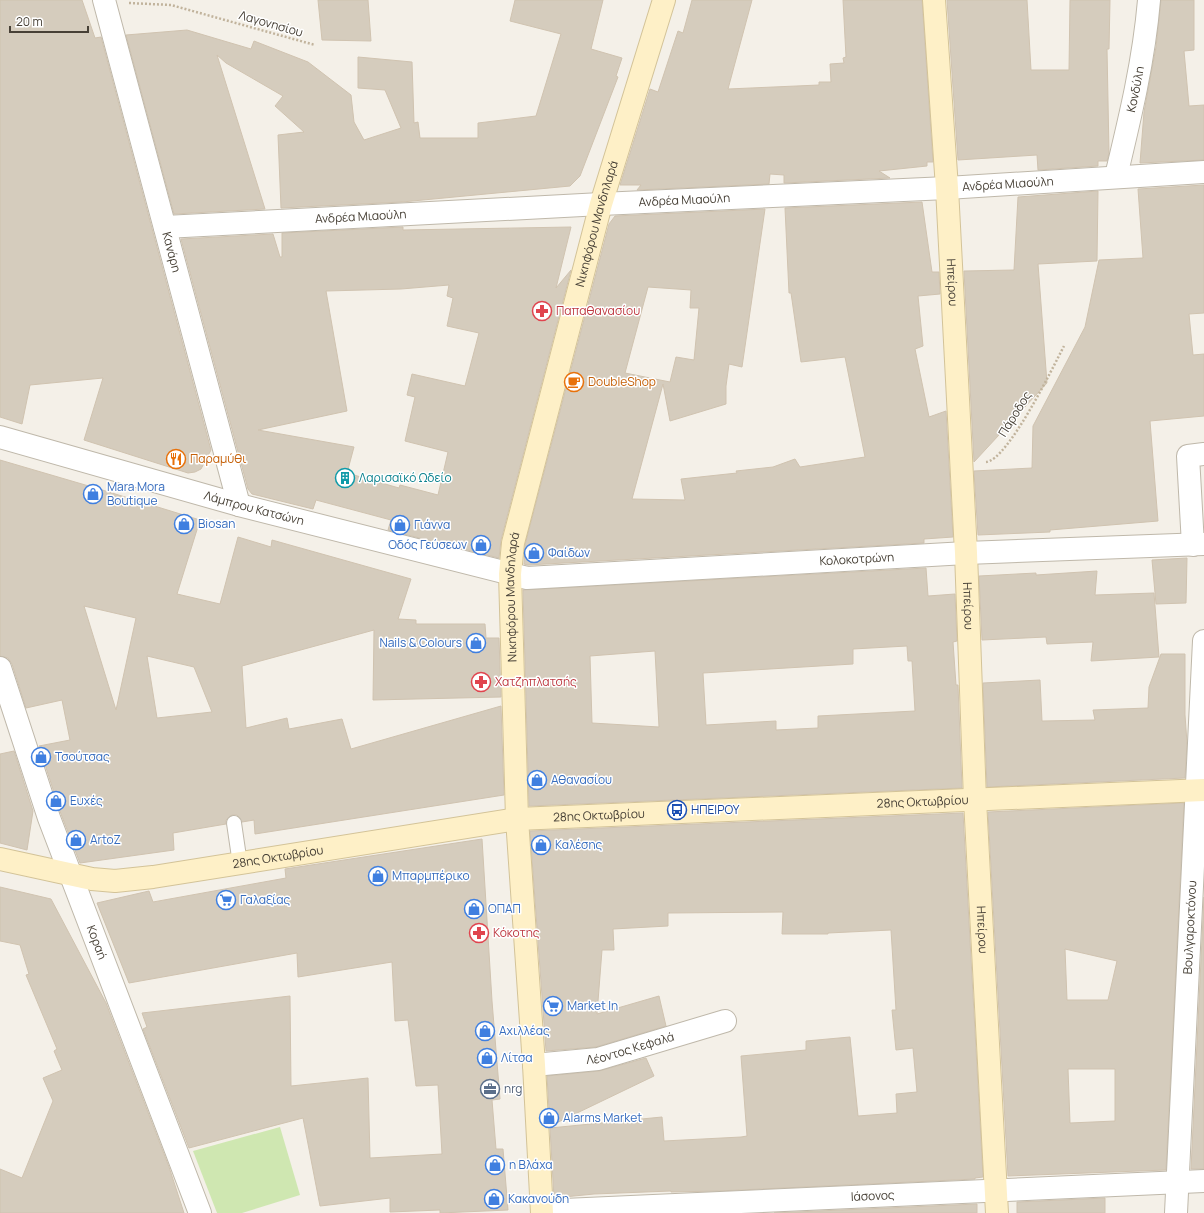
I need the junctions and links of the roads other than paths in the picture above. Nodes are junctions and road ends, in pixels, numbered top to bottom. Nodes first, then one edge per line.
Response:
1 (664, 0) edge
2 (934, 0) edge
3 (1149, 0) edge
4 (104, 1) edge
5 (1204, 172) edge
6 (1116, 176) junction
7 (947, 188) junction
8 (601, 204) junction
9 (165, 228) junction
10 (0, 437) edge
11 (1196, 455) edge
12 (239, 505) junction
13 (1199, 545) edge
14 (966, 553) junction
15 (510, 574) junction
16 (1204, 641) edge
17 (0, 668) edge
18 (1200, 790) edge
19 (975, 800) junction
20 (517, 819) junction
21 (234, 823) dead end
22 (0, 859) edge
23 (240, 864) junction
24 (72, 876) junction
25 (725, 1022) dead end
26 (534, 1065) junction
27 (1204, 1181) edge
28 (1178, 1182) junction
29 (996, 1190) junction
30 (542, 1212) edge
31 (200, 1213) edge
32 (997, 1213) edge
33 (1176, 1213) edge

1 - 8 street, Νικηφόρου Μανδηλαρά
2 - 7 street, Ηπείρου
3 - 6 street, Κονδύλη
4 - 9 street, Κανάρη
5 - 6 street, Ανδρέα Μιαούλη
6 - 7 street, Ανδρέα Μιαούλη
7 - 8 street, Ανδρέα Μιαούλη
7 - 14 street, Ηπείρου
8 - 9 street, Ανδρέα Μιαούλη
8 - 15 street, Νικηφόρου Μανδηλαρά
9 - 12 street, Κανάρη
10 - 12 street, Λάμπρου Κατσώνη
11 - 13 street
12 - 15 street, Λάμπρου Κατσώνη
13 - 14 street, Κολοκοτρώνη
14 - 15 street, Κολοκοτρώνη
14 - 19 street, Ηπείρου
15 - 20 street, Νικηφόρου Μανδηλαρά
16 - 18 street, Βουλγαροκτόνου
17 - 24 street, Κοραή
18 - 19 street, 28ης Οκτωβρίου
18 - 28 street, Βουλγαροκτόνου
19 - 20 street, 28ης Οκτωβρίου
19 - 29 street, Ηπείρου
20 - 23 street, 28ης Οκτωβρίου
20 - 26 street, Νικηφόρου Μανδηλαρά
21 - 23 lane
22 - 24 street, 28ης Οκτωβρίου
23 - 24 street, 28ης Οκτωβρίου
24 - 31 street, Κοραή
25 - 26 street, Λέοντος Κεφαλά
26 - 30 street, Νικηφόρου Μανδηλαρά
27 - 28 street, Ιάσονος
28 - 29 street, Ιάσονος
28 - 33 street, Βουλγαροκτόνου
29 - 30 street, Ιάσονος
29 - 32 street, Ηπείρου

